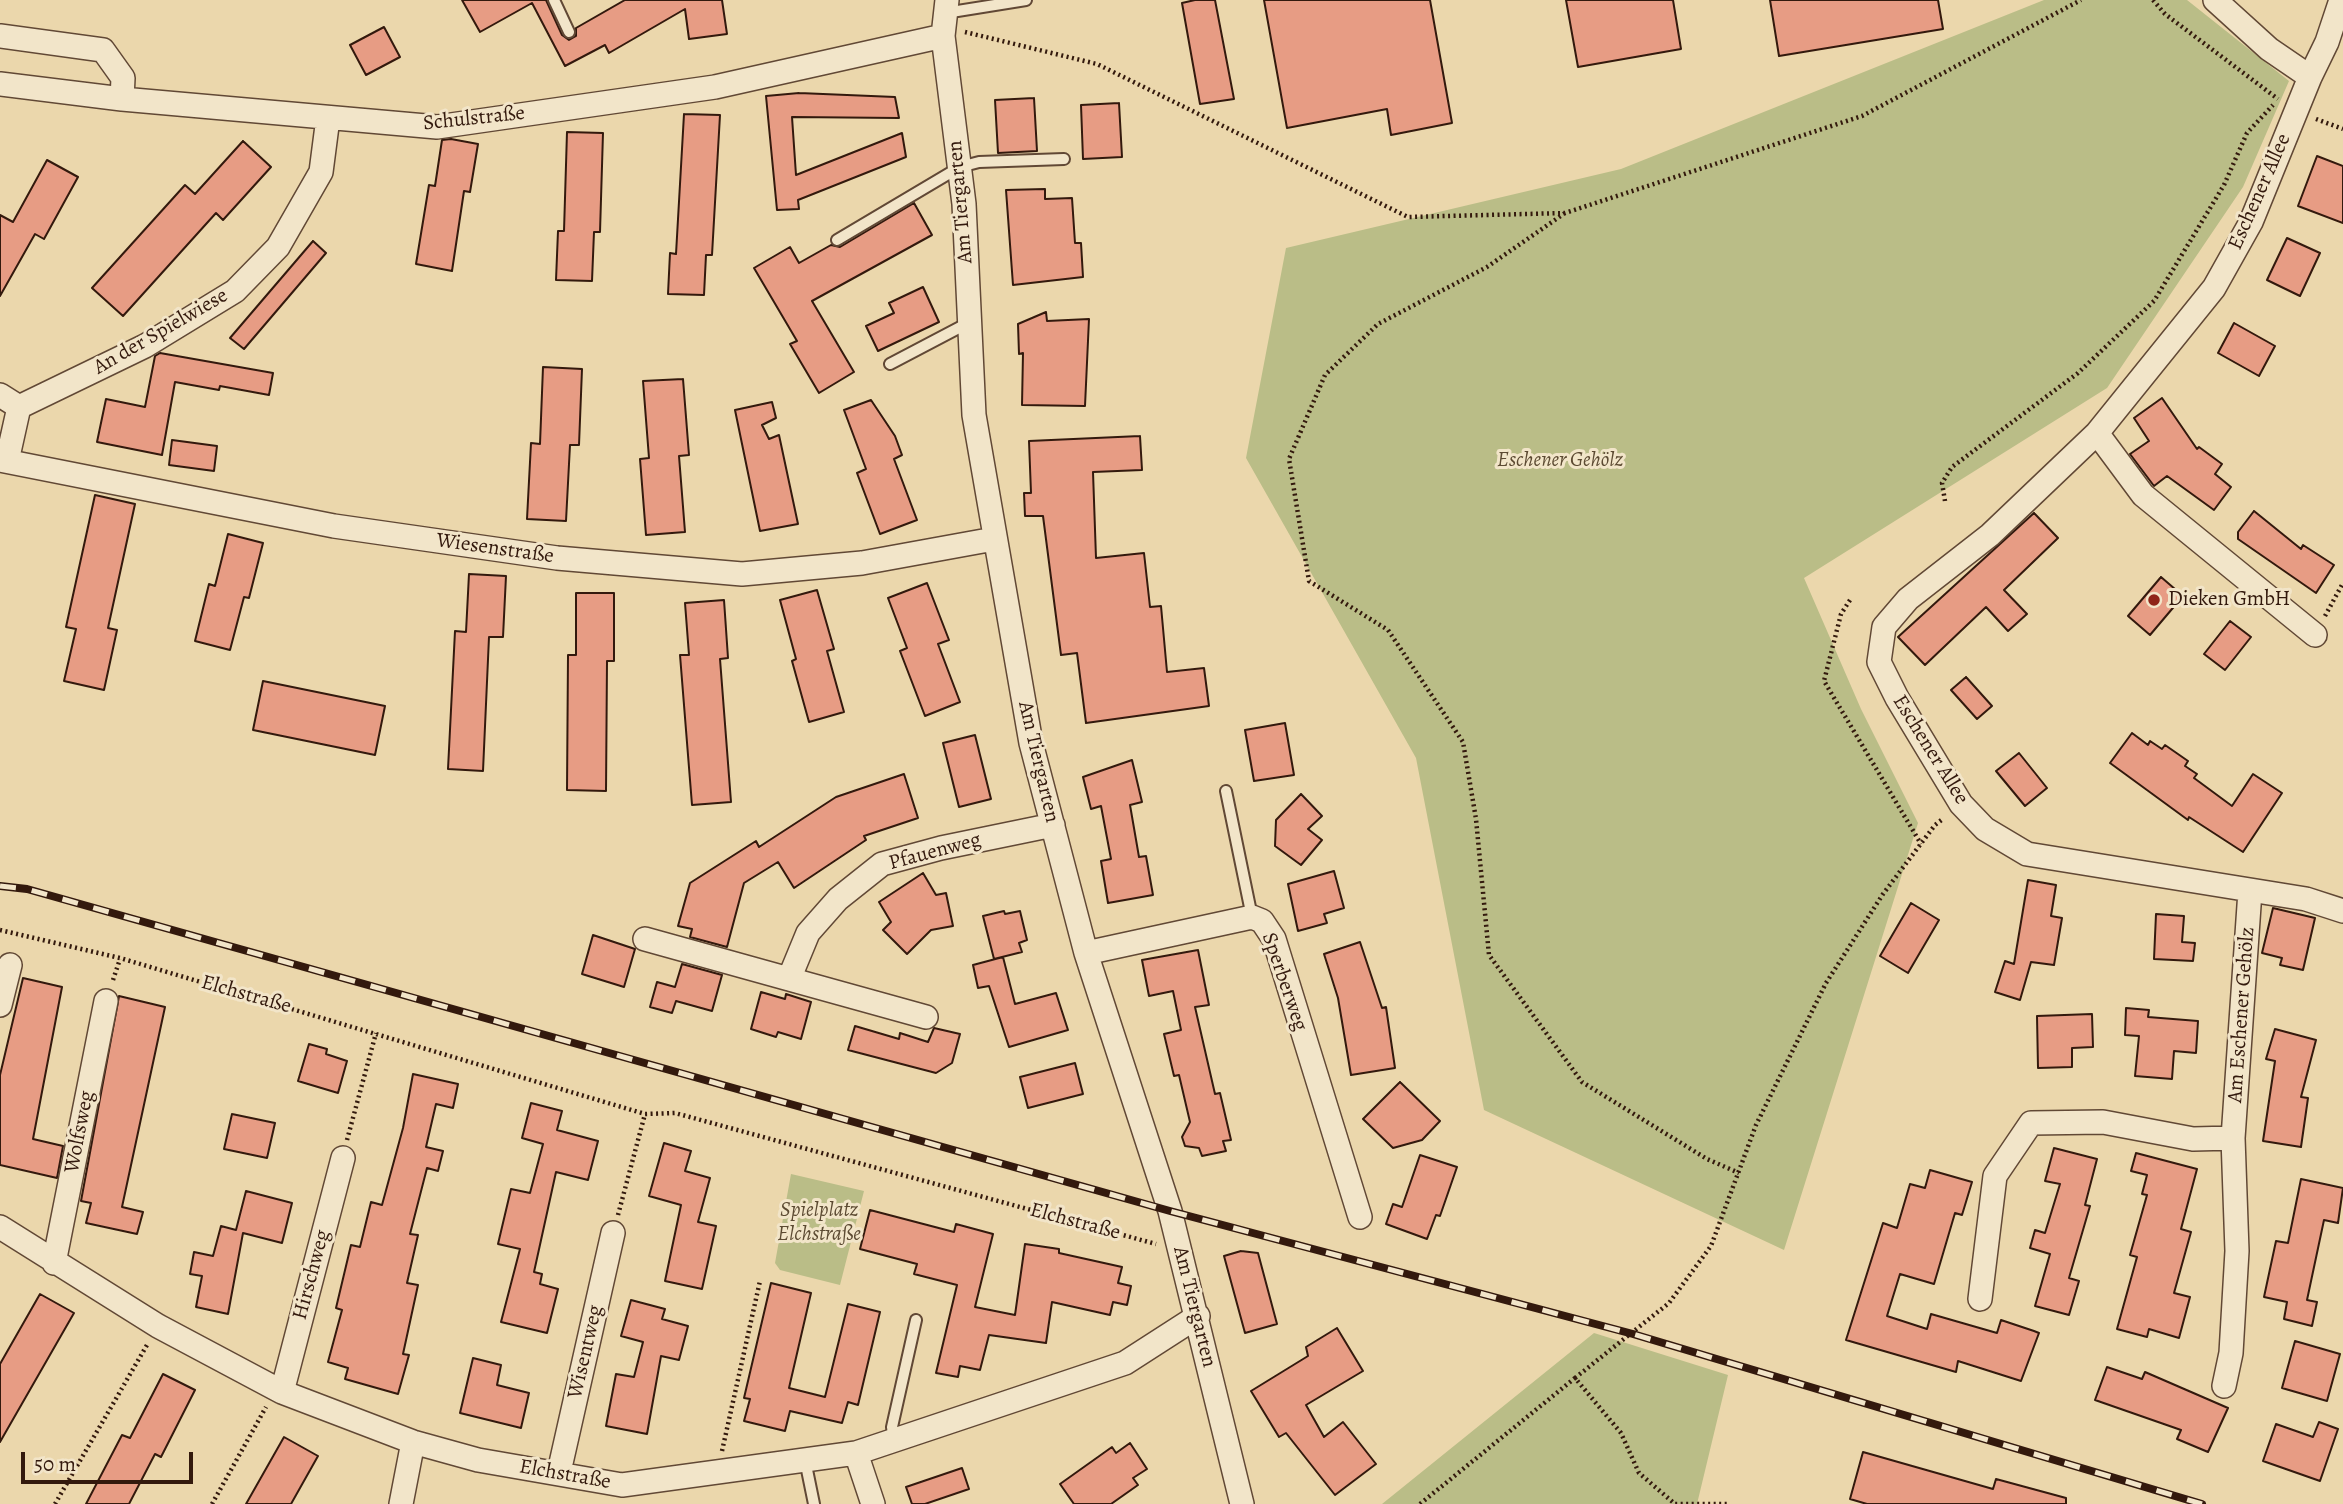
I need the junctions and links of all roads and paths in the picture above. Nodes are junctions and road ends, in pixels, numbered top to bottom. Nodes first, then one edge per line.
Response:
1 (554, 0) edge
2 (1027, 0) edge
3 (2081, 0) edge
4 (2152, 0) edge
5 (2215, 0) edge
6 (2341, 0) edge
7 (945, 19) edge
8 (569, 32) dead end
9 (0, 36) edge
10 (2310, 77) junction
11 (0, 84) edge
12 (122, 99) junction
13 (2287, 105) junction
14 (328, 118) junction
15 (2343, 129) edge
16 (1064, 159) dead end
17 (960, 167) junction
18 (1565, 213) junction
19 (837, 240) dead end
20 (970, 322) junction
21 (890, 364) dead end
22 (9, 401) edge
23 (2097, 433) junction
24 (3, 460) edge
25 (1945, 501) dead end
26 (993, 539) junction
27 (2343, 583) edge
28 (1850, 600) dead end
29 (2315, 635) joint
30 (1226, 791) dead end
31 (1962, 804) junction
32 (1052, 825) junction
33 (1921, 844) junction
34 (2250, 891) junction
35 (2343, 911) edge
36 (1252, 917) junction
37 (0, 930) edge
38 (645, 939) dead end
39 (1086, 953) junction
40 (10, 965) dead end
41 (789, 979) junction
42 (106, 1001) dead end
43 (0, 1005) edge
44 (926, 1017) dead end
45 (376, 1033) junction
46 (645, 1114) junction
47 (2233, 1138) junction
48 (342, 1158) joint
49 (1739, 1173) junction
50 (1360, 1217) dead end
51 (0, 1227) edge
52 (613, 1233) joint
53 (1180, 1250) junction
54 (54, 1262) junction
55 (760, 1281) dead end
56 (1980, 1299) dead end
57 (1198, 1316) junction
58 (916, 1320) dead end
59 (158, 1326) junction
60 (1575, 1378) junction
61 (2224, 1386) dead end
62 (279, 1390) junction
63 (413, 1442) junction
64 (894, 1442) junction
65 (856, 1453) junction
66 (805, 1460) junction
67 (559, 1472) junction
68 (718, 1472) junction
69 (621, 1494) edge
70 (55, 1504) edge
71 (212, 1504) edge
72 (401, 1504) edge
73 (814, 1504) edge
74 (873, 1504) edge
75 (1242, 1504) edge
76 (1420, 1504) edge
77 (1727, 1504) edge

1 - 8 lane
2 - 7 lane
3 - 18 path
4 - 13 path
5 - 10 street
6 - 10 street, Eschener Allee
7 - 14 street, Schulstraße
7 - 17 street, Am Tiergarten
7 - 18 path
9 - 12 street
10 - 13 street, Eschener Allee
11 - 12 street, Schulstraße
12 - 14 street, Schulstraße
13 - 15 path
13 - 23 street, Eschener Allee
13 - 25 path
14 - 22 street, An der Spielwiese
16 - 17 lane
17 - 19 lane
17 - 20 street, Am Tiergarten
18 - 49 path
20 - 21 lane
20 - 26 street, Am Tiergarten
22 - 24 street, An der Spielwiese
23 - 29 street
23 - 31 street, Eschener Allee
24 - 26 street, Wiesenstraße
26 - 32 street, Am Tiergarten
27 - 29 path
28 - 33 path
30 - 36 lane
31 - 33 path
31 - 34 street, Eschener Allee
32 - 39 street, Am Tiergarten
32 - 41 street, Pfauenweg
33 - 49 path
34 - 35 street, Eschener Allee
34 - 47 street, Am Eschener Gehölz
36 - 39 street, Sperberweg
36 - 50 street, Sperberweg
37 - 45 path, Elchstraße
38 - 41 street
39 - 53 street, Am Tiergarten
40 - 43 street
41 - 44 street
42 - 54 street, Wolfsweg
45 - 46 path, Elchstraße
45 - 48 path
46 - 52 path
46 - 53 path, Elchstraße
47 - 56 street
47 - 61 street, Am Eschener Gehölz
48 - 62 street, Hirschweg
49 - 60 path
51 - 54 street, Elchstraße
52 - 67 street, Wisentweg
53 - 57 street, Am Tiergarten
54 - 59 street, Elchstraße
55 - 68 path
57 - 64 street, Elchstraße
57 - 75 street, Am Tiergarten
58 - 64 lane
59 - 62 street, Elchstraße
59 - 70 path
60 - 76 path
60 - 77 path
62 - 63 street, Elchstraße
62 - 71 path
63 - 67 street, Elchstraße
63 - 72 street
64 - 65 street, Elchstraße
65 - 66 street, Elchstraße
65 - 74 street
66 - 68 street, Elchstraße
66 - 73 lane
67 - 69 street, Elchstraße
68 - 69 street, Elchstraße

